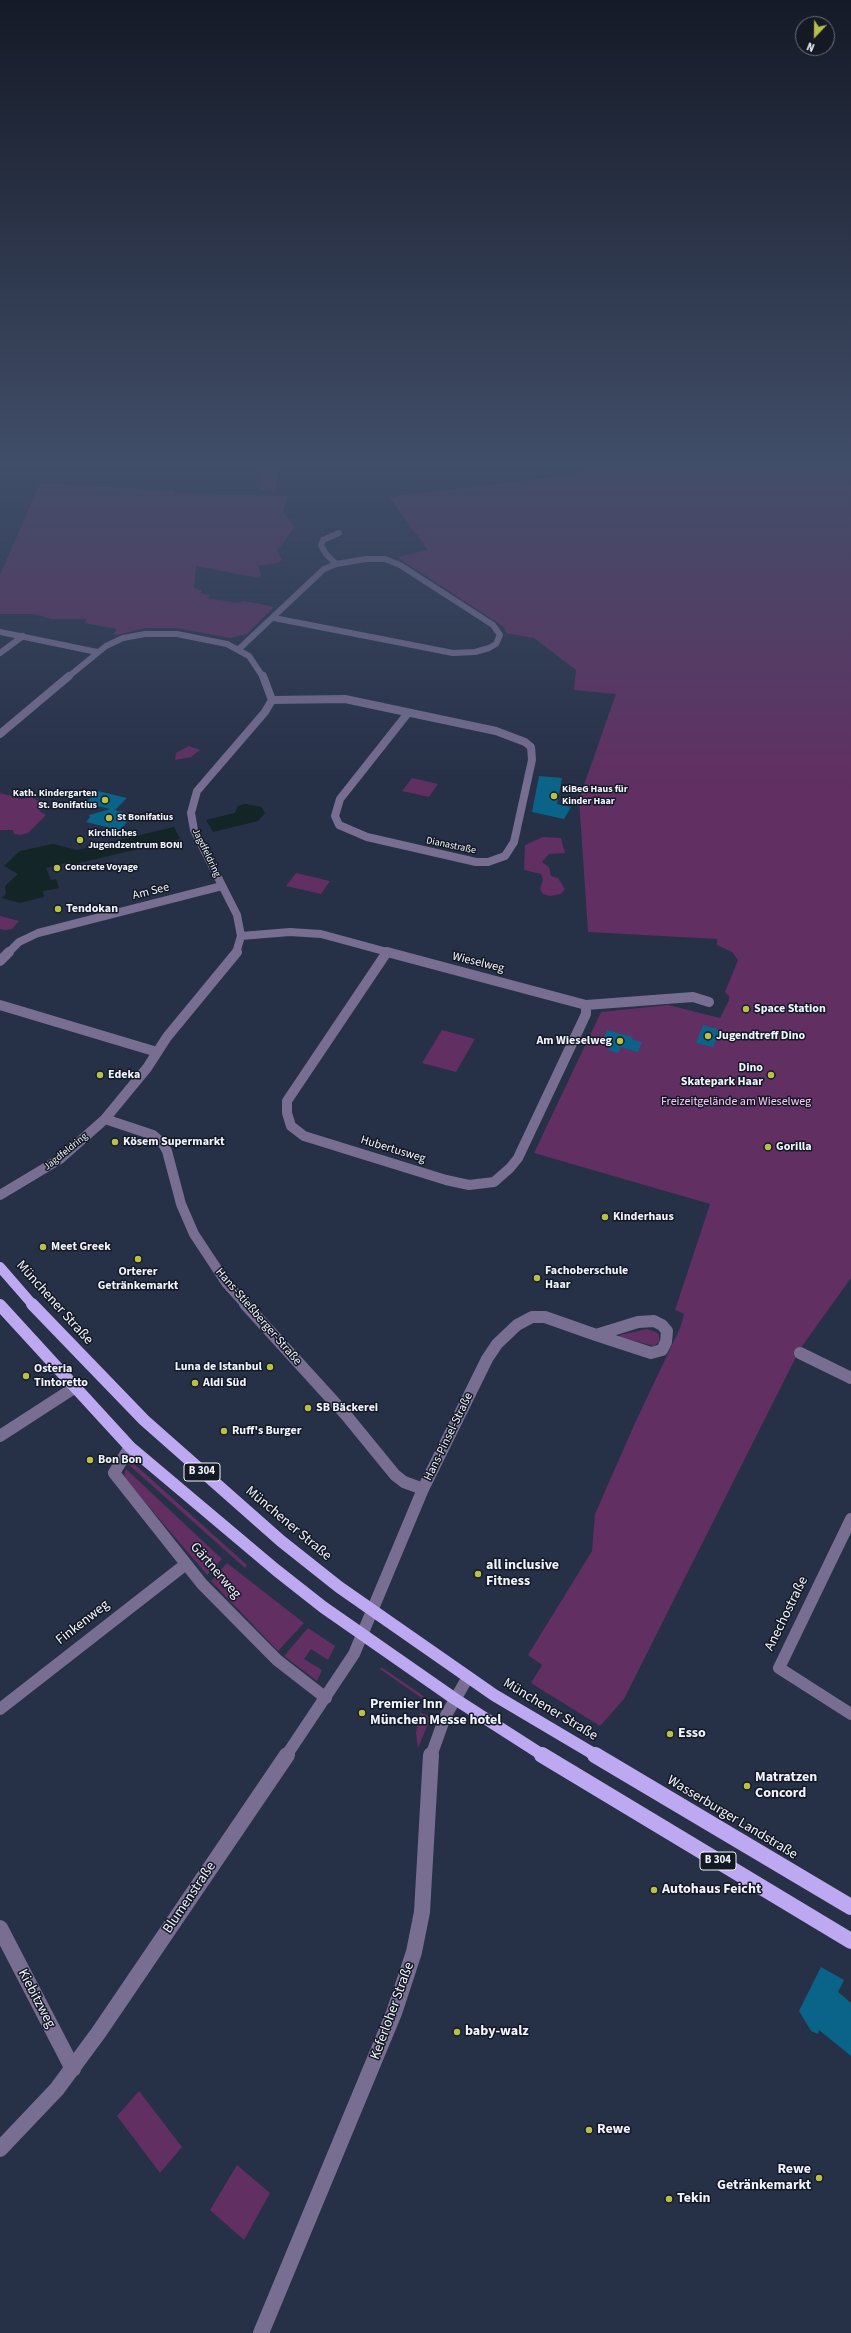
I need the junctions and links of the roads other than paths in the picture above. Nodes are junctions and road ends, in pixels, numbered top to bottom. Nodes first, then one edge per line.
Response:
1 (321, 571) edge
2 (409, 571) edge
3 (274, 618) junction
4 (0, 632) edge
5 (22, 636) junction
6 (239, 649) junction
7 (97, 652) junction
8 (0, 653) edge
9 (272, 700) junction
10 (408, 713) junction
11 (0, 734) edge
12 (222, 886) junction
13 (242, 936) junction
14 (387, 952) junction
15 (0, 961) edge
16 (709, 1002) dead end
17 (0, 1005) edge
18 (586, 1005) junction
19 (157, 1052) junction
20 (105, 1119) junction
21 (0, 1195) edge
22 (0, 1267) edge
23 (0, 1306) edge
24 (596, 1335) junction
25 (800, 1353) dead end
26 (851, 1378) edge
27 (74, 1388) junction
28 (0, 1436) edge
29 (130, 1447) junction
30 (423, 1489) junction
31 (851, 1519) edge
32 (186, 1564) junction
33 (372, 1611) junction
34 (362, 1634) junction
35 (468, 1677) junction
36 (326, 1698) junction
37 (455, 1699) junction
38 (0, 1709) edge
39 (851, 1714) edge
40 (596, 1756) joint
41 (851, 1907) edge
42 (0, 1928) edge
43 (851, 1941) edge
44 (73, 2069) junction
45 (0, 2149) edge
46 (261, 2333) edge

1 - 3 street
2 - 3 street
3 - 6 street
4 - 5 street
5 - 7 street
5 - 8 street
6 - 7 street
6 - 9 street
7 - 11 street
9 - 10 street, Dianastraße
9 - 12 street, Jagdfeldring
10 - 10 street, Dianastraße
12 - 13 street, Jagdfeldring
12 - 15 street, Am See
13 - 14 street, Wieselweg
13 - 19 street, Jagdfeldring
14 - 18 street, Wieselweg
14 - 18 street, Hubertusweg
16 - 18 street, Wieselweg
17 - 19 street
19 - 20 street, Jagdfeldring
20 - 21 street, Jagdfeldring
20 - 30 street, Hans-Stießberger-Straße
22 - 33 main road, Münchener Straße / B 304
23 - 27 main road, B 304
24 - 24 street, Hans-Pinsel-Straße
24 - 30 street, Hans-Pinsel-Straße
25 - 26 street
27 - 28 street
27 - 29 main road, B 304
29 - 32 street, Gärtnerweg
29 - 34 main road, B 304
30 - 33 street, Hans-Pinsel-Straße
31 - 39 street, Anechostraße
32 - 36 street, Gärtnerweg
32 - 38 street, Finkenweg
33 - 34 street, Hans-Pinsel-Straße
33 - 35 main road, Münchener Straße / B 304
34 - 36 street, Blumenstraße
34 - 37 main road, B 304
35 - 37 street, Keferloher Straße
35 - 40 main road, Münchener Straße / B 304
36 - 44 street, Blumenstraße
37 - 43 main road, B 304
37 - 46 street, Keferloher Straße
40 - 41 main road, Wasserburger Landstraße / B 304
42 - 44 street, Kiebitzweg
44 - 45 street, Blumenstraße

